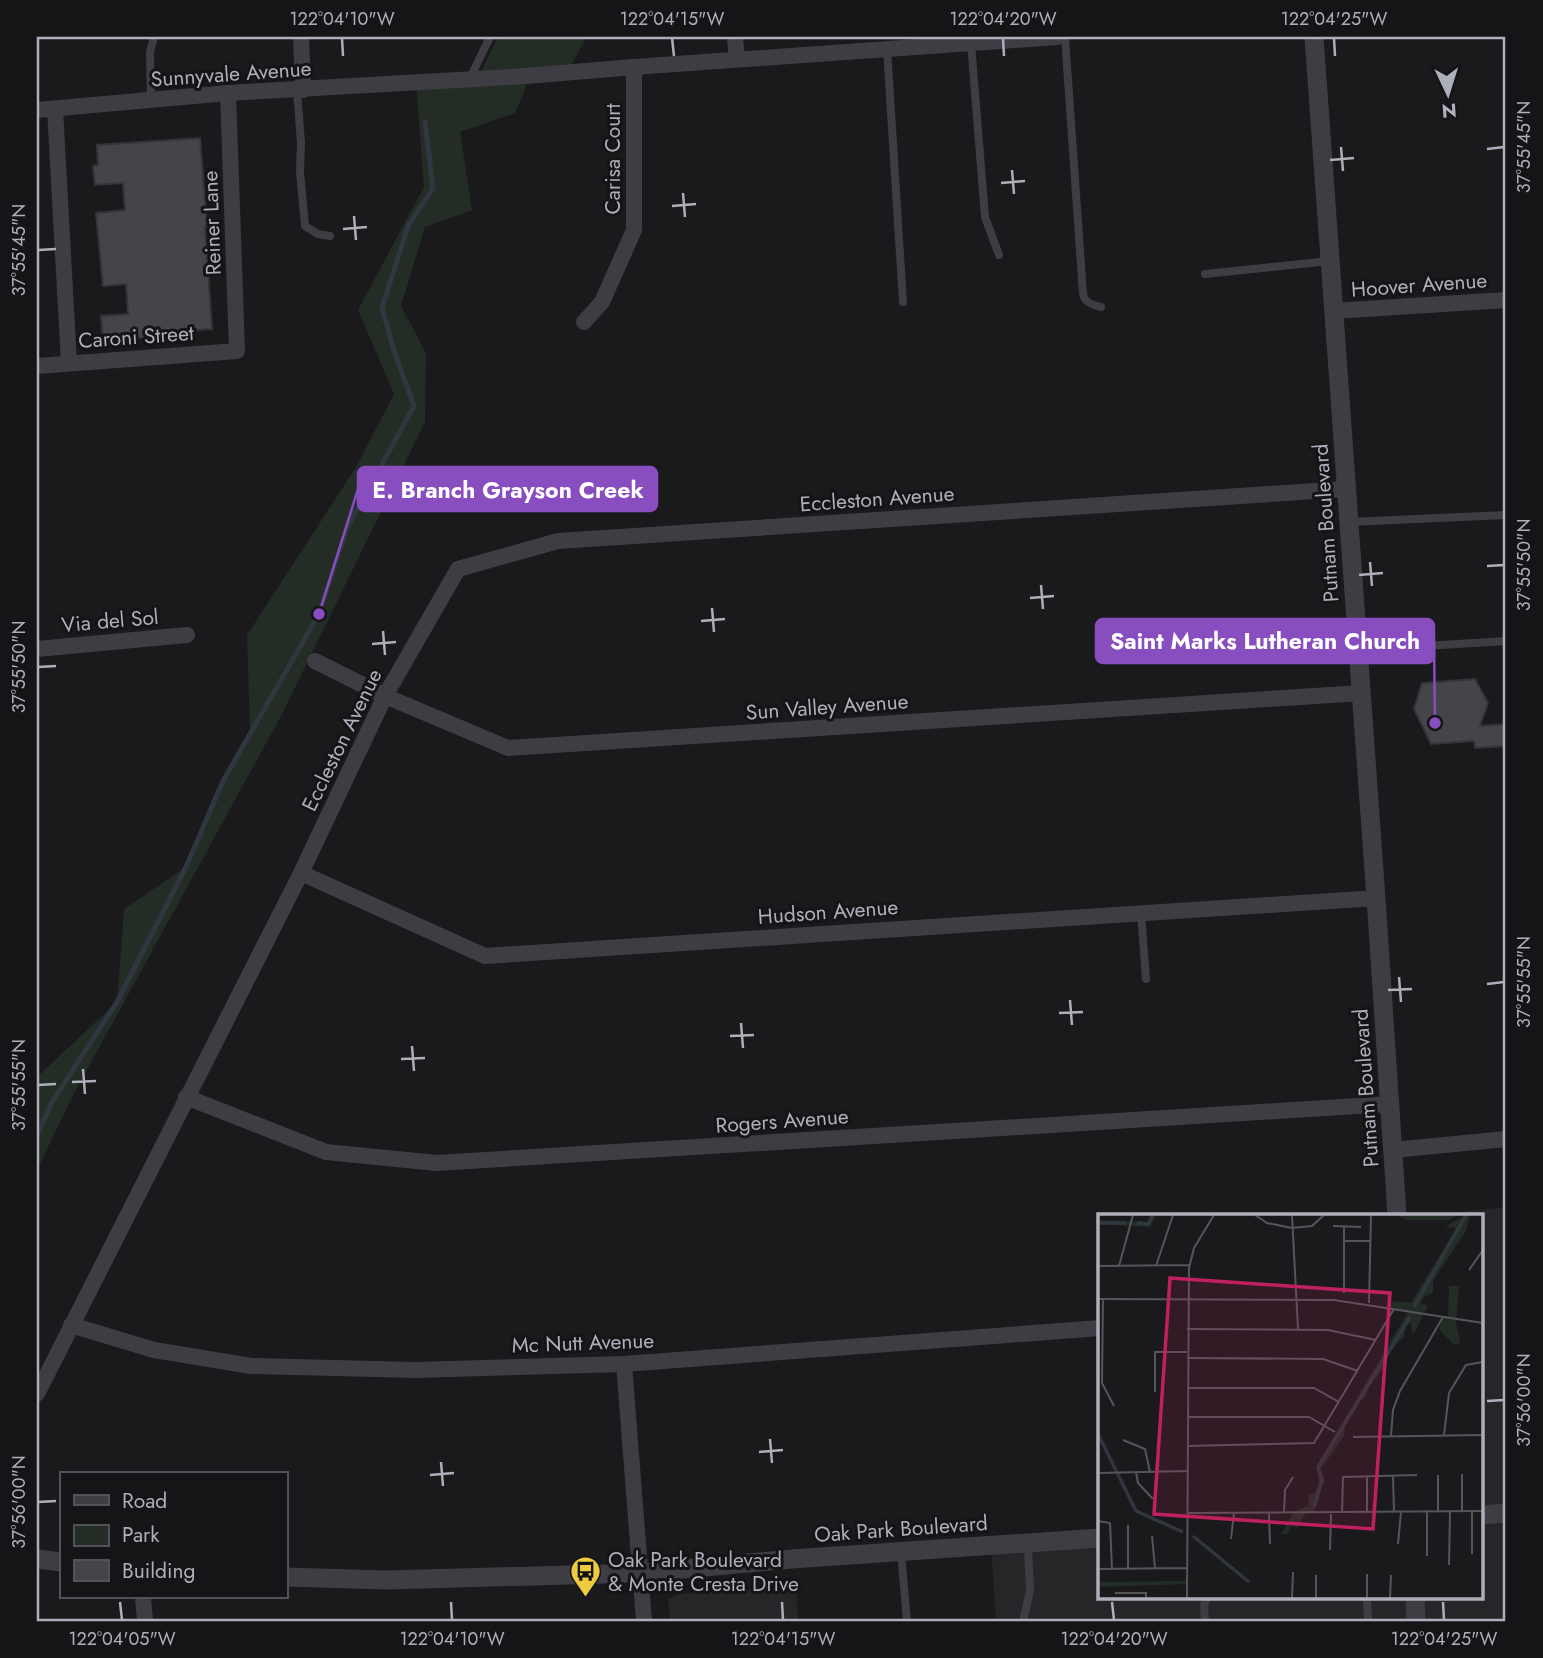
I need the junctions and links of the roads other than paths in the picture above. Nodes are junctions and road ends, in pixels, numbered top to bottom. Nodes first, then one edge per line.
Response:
1 (154, 37) edge
2 (301, 37) edge
3 (490, 37) edge
4 (735, 37) edge
5 (1057, 37) edge
6 (1065, 37) edge
7 (1314, 37) edge
8 (978, 41) edge
9 (894, 45) edge
10 (737, 59) junction
11 (634, 67) junction
12 (469, 80) junction
13 (300, 90) junction
14 (228, 93) junction
15 (151, 100) junction
16 (55, 109) junction
17 (37, 110) edge
18 (330, 236) dead end
19 (999, 255) dead end
20 (1330, 261) junction
21 (1205, 274) dead end
22 (1506, 300) edge
23 (903, 302) dead end
24 (1101, 307) dead end
25 (1334, 311) junction
26 (584, 322) dead end
27 (237, 351) joint
28 (69, 363) junction
29 (37, 366) edge
30 (1346, 489) junction
31 (1506, 515) edge
32 (1349, 522) junction
33 (187, 635) dead end
34 (1506, 641) edge
35 (37, 649) edge
36 (1358, 650) junction
37 (315, 662) dead end
38 (1361, 693) junction
39 (385, 696) junction
40 (300, 873) junction
41 (1376, 898) junction
42 (1141, 913) junction
43 (1146, 979) dead end
44 (186, 1097) junction
45 (1390, 1104) junction
46 (1506, 1139) edge
47 (1393, 1150) junction
48 (1397, 1214) edge
49 (71, 1325) junction
50 (1098, 1328) edge
51 (624, 1364) junction
52 (37, 1394) edge
53 (1506, 1513) edge
54 (1484, 1515) edge
55 (1098, 1538) edge
56 (1028, 1543) junction
57 (901, 1552) junction
58 (37, 1559) edge
59 (60, 1562) edge
60 (640, 1573) junction
61 (287, 1577) edge
62 (143, 1598) edge
63 (1206, 1598) edge
64 (1367, 1598) edge
65 (1415, 1598) edge
66 (145, 1621) edge
67 (644, 1621) edge
68 (907, 1621) edge
69 (1023, 1621) edge
70 (1205, 1621) edge
71 (1368, 1621) edge
72 (1416, 1621) edge

1 - 15 lane
2 - 13 street
3 - 12 lane
4 - 10 street
5 - 8 street, Sunnyvale Avenue
6 - 24 lane
7 - 20 street, Putnam Boulevard
8 - 9 street, Sunnyvale Avenue
8 - 19 lane
9 - 10 street, Sunnyvale Avenue
9 - 23 lane
10 - 11 street, Sunnyvale Avenue
11 - 12 street, Sunnyvale Avenue
11 - 26 street, Carisa Court
12 - 13 street, Sunnyvale Avenue
13 - 14 street, Sunnyvale Avenue
13 - 18 lane
14 - 15 street, Sunnyvale Avenue
14 - 27 street, Reiner Lane
15 - 16 street, Sunnyvale Avenue
16 - 17 street, Sunnyvale Avenue
16 - 28 street
20 - 21 lane
20 - 25 street, Putnam Boulevard
22 - 25 street, Hoover Avenue
25 - 30 street, Putnam Boulevard
27 - 28 street, Caroni Street
28 - 29 street, Caroni Street
30 - 32 street, Putnam Boulevard
30 - 39 street, Eccleston Avenue
31 - 32 lane
32 - 36 street, Putnam Boulevard
33 - 35 street, Via del Sol
34 - 36 lane
36 - 38 street, Putnam Boulevard
37 - 39 street, Sun Valley Avenue
38 - 39 street, Sun Valley Avenue
38 - 41 street, Putnam Boulevard
39 - 40 street, Eccleston Avenue
40 - 42 street, Hudson Avenue
40 - 44 street, Eccleston Avenue
41 - 42 street, Hudson Avenue
41 - 45 street, Putnam Boulevard
42 - 43 lane
44 - 45 street, Rogers Avenue
44 - 49 street, Eccleston Avenue
45 - 47 street, Putnam Boulevard
46 - 47 street
47 - 48 street, Putnam Boulevard
49 - 51 street, Mc Nutt Avenue
49 - 52 street, Eccleston Avenue
50 - 51 street, Mc Nutt Avenue
51 - 60 street
53 - 54 street
55 - 56 street, Oak Park Boulevard
56 - 57 street, Oak Park Boulevard
56 - 69 lane
57 - 60 street, Oak Park Boulevard
57 - 68 lane
58 - 59 street
60 - 61 street, Oak Park Boulevard
60 - 67 street
62 - 66 street
63 - 70 lane
64 - 71 lane
65 - 72 street

